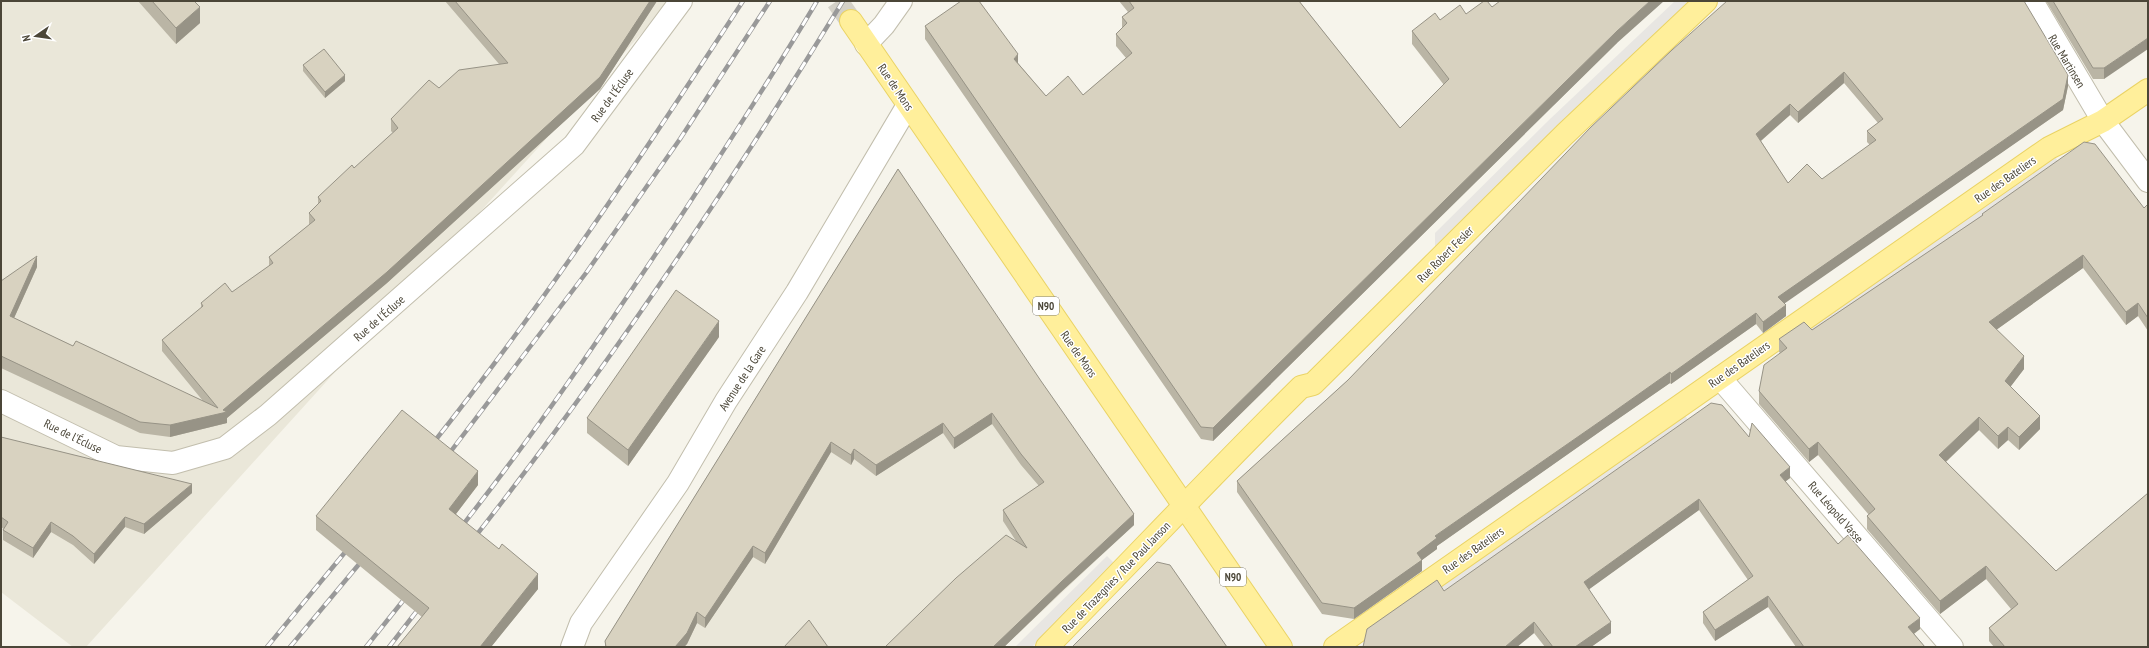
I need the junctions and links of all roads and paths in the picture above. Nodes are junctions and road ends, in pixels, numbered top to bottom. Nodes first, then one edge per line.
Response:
1 (681, 1) edge
2 (901, 1) edge
3 (1706, 1) edge
4 (2032, 1) edge
5 (851, 21) tunnel mouth
6 (866, 44) junction
7 (2148, 90) edge
8 (908, 105) junction
9 (2103, 120) junction
10 (2148, 181) edge
11 (1720, 378) junction
12 (1, 401) edge
13 (1185, 507) junction
14 (572, 647) edge
15 (1047, 647) edge
16 (1281, 647) edge
17 (1334, 647) edge
18 (1952, 647) edge

1 - 12 street, Rue de l'Écluse
2 - 6 street
3 - 13 main road, Rue Robert Fesler
4 - 9 street, Rue Martinsen
5 - 6 main road, Rue de Mons / N90
6 - 8 main road, Rue de Mons / N90
7 - 9 main road, Rue des Bateliers
8 - 13 main road, Rue de Mons / N90
8 - 14 street, Avenue de la Gare
9 - 10 street, Rue Martinsen
9 - 11 main road, Rue des Bateliers
11 - 17 main road, Rue des Bateliers
11 - 18 street, Rue Léopold Vasse
13 - 15 main road, Rue de Trazegnies / Rue Paul Janson
13 - 16 main road, Rue de Mons / N90

